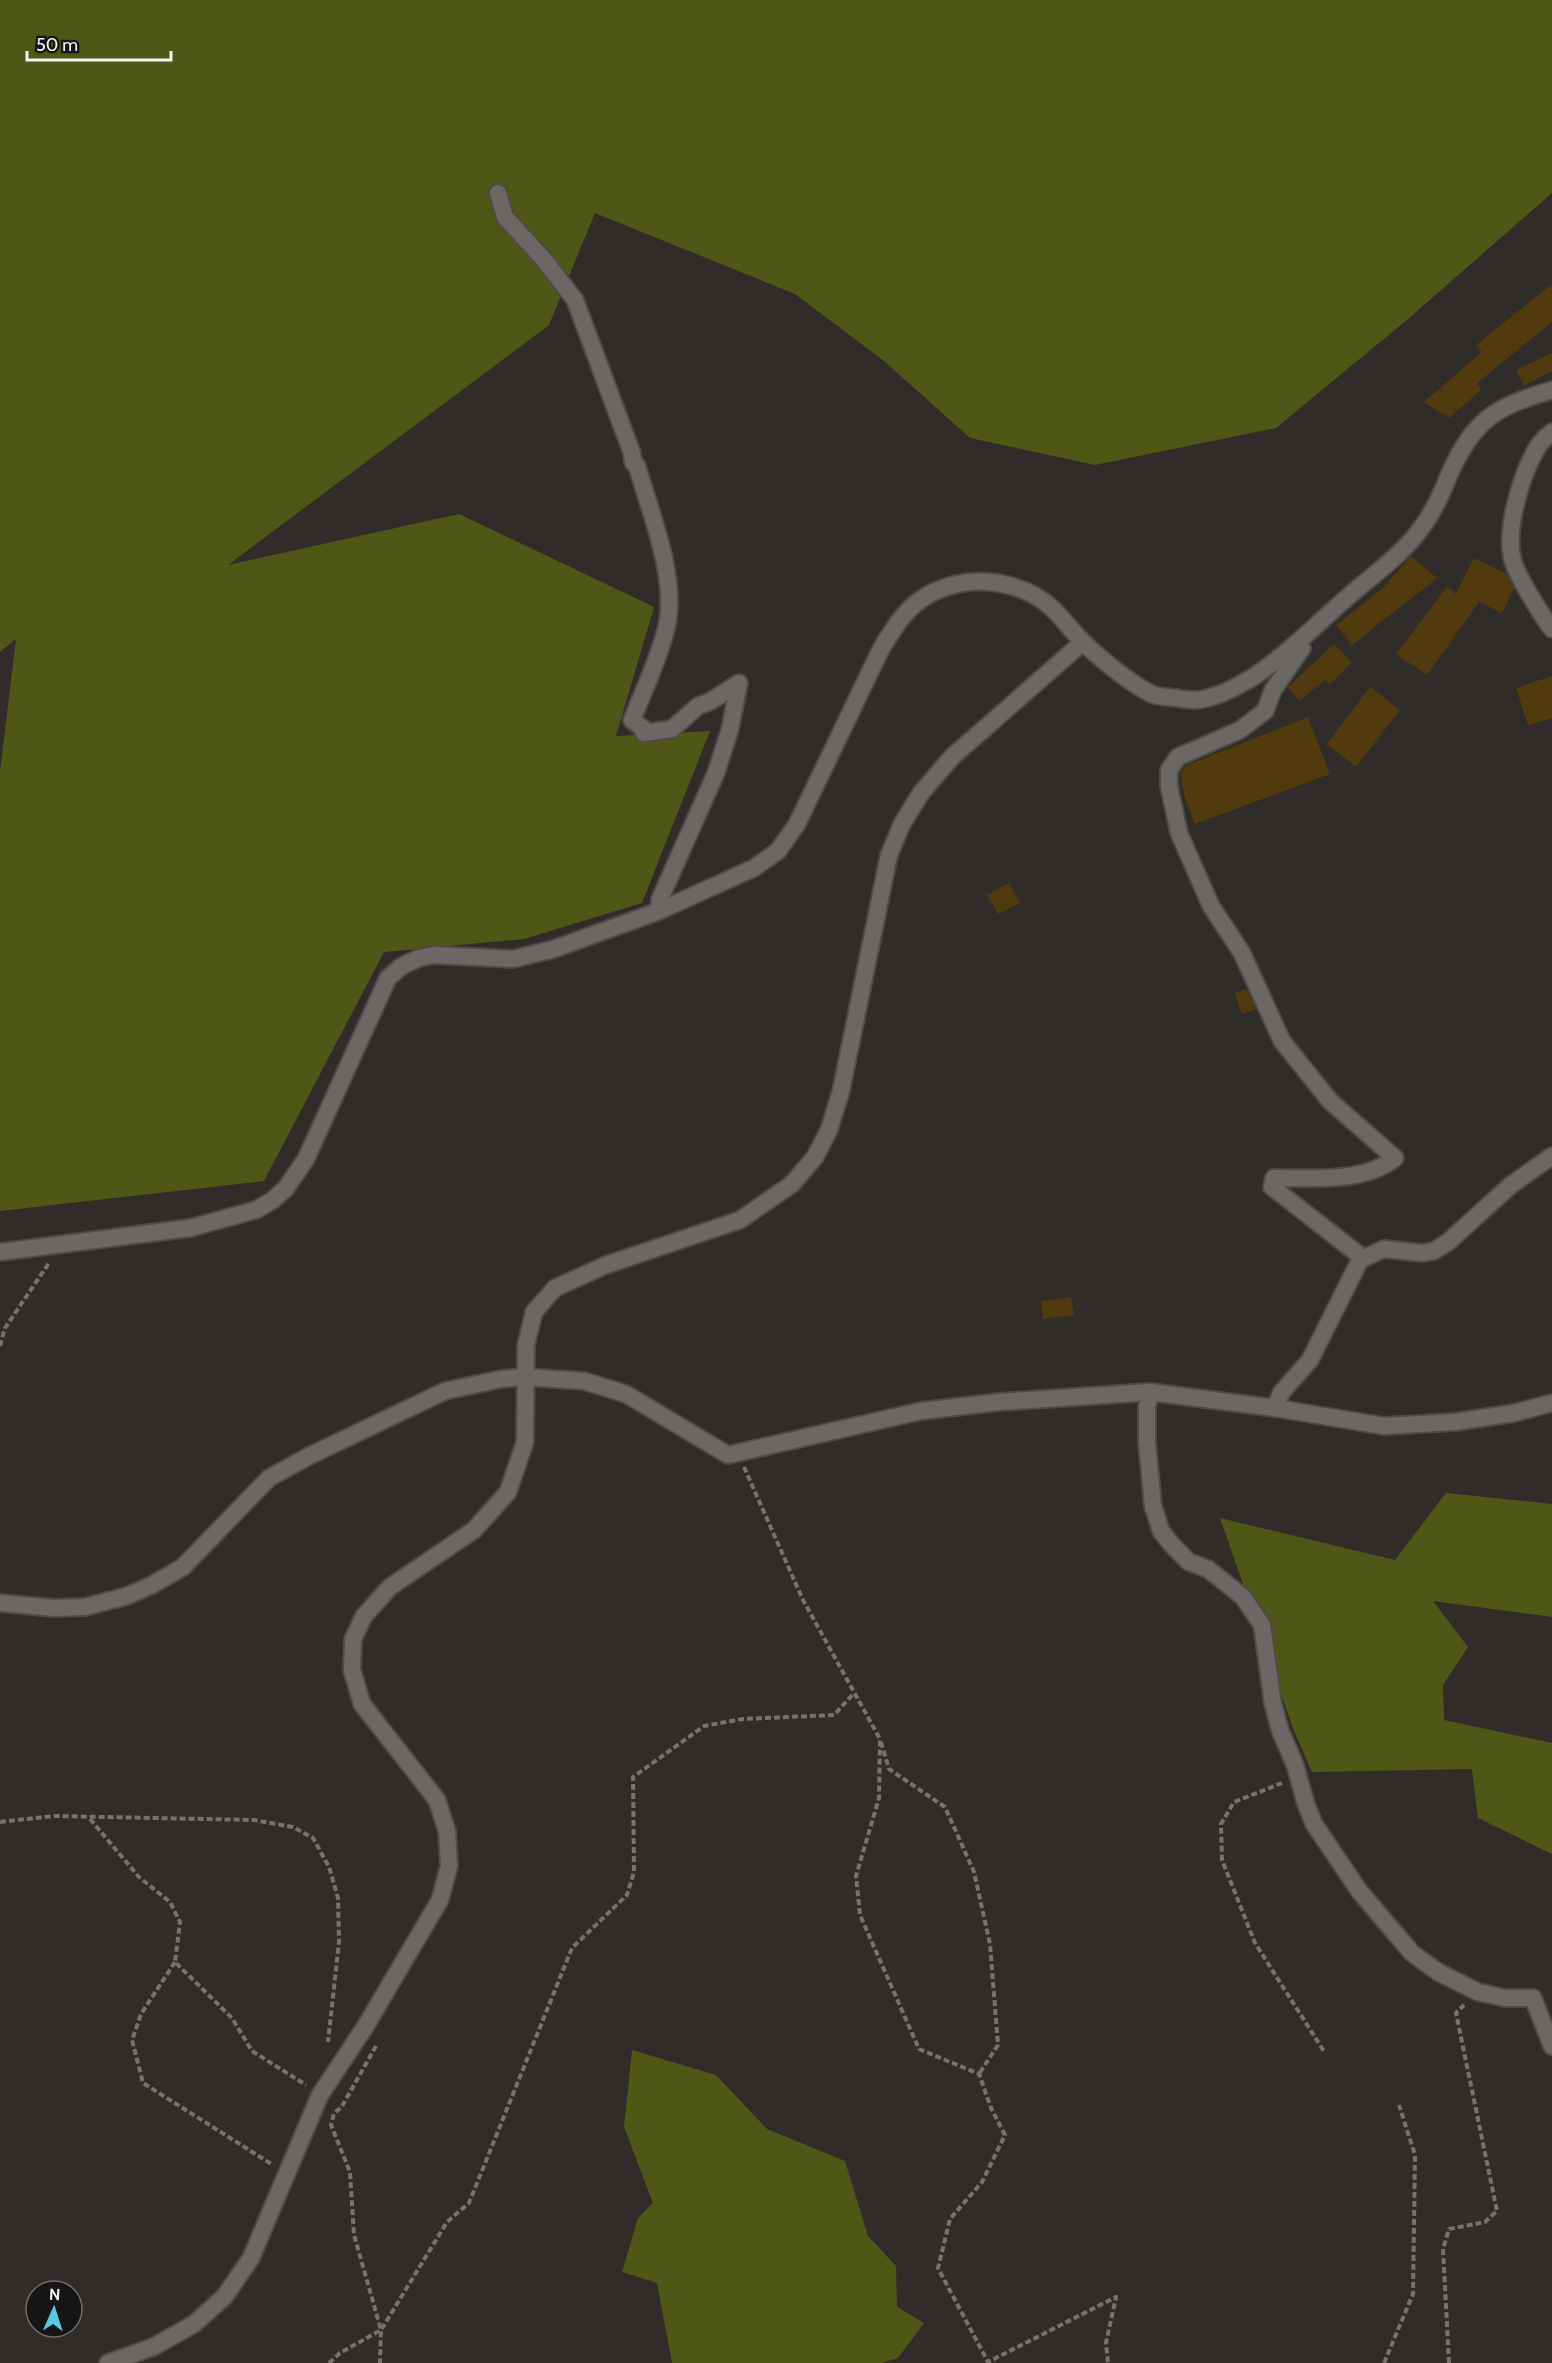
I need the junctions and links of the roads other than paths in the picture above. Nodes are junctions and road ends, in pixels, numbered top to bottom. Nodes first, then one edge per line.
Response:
1 (498, 193) dead end
2 (1552, 390) edge
3 (1552, 432) edge
4 (1552, 629) edge
5 (1300, 638) junction
6 (1083, 642) junction
7 (660, 911) junction
8 (1552, 1156) edge
9 (0, 1252) edge
10 (1364, 1258) junction
11 (524, 1377) junction
12 (1150, 1392) junction
13 (1552, 1403) edge
14 (1275, 1408) junction
15 (0, 1603) edge
16 (1552, 2046) edge
17 (108, 2363) edge

1 - 7 street
2 - 5 street
3 - 4 street
5 - 6 street
5 - 10 street
6 - 7 street
6 - 11 street
7 - 9 street
8 - 10 street
10 - 14 street
11 - 12 street
11 - 15 street
11 - 17 street
12 - 14 street
12 - 16 street
13 - 14 street

